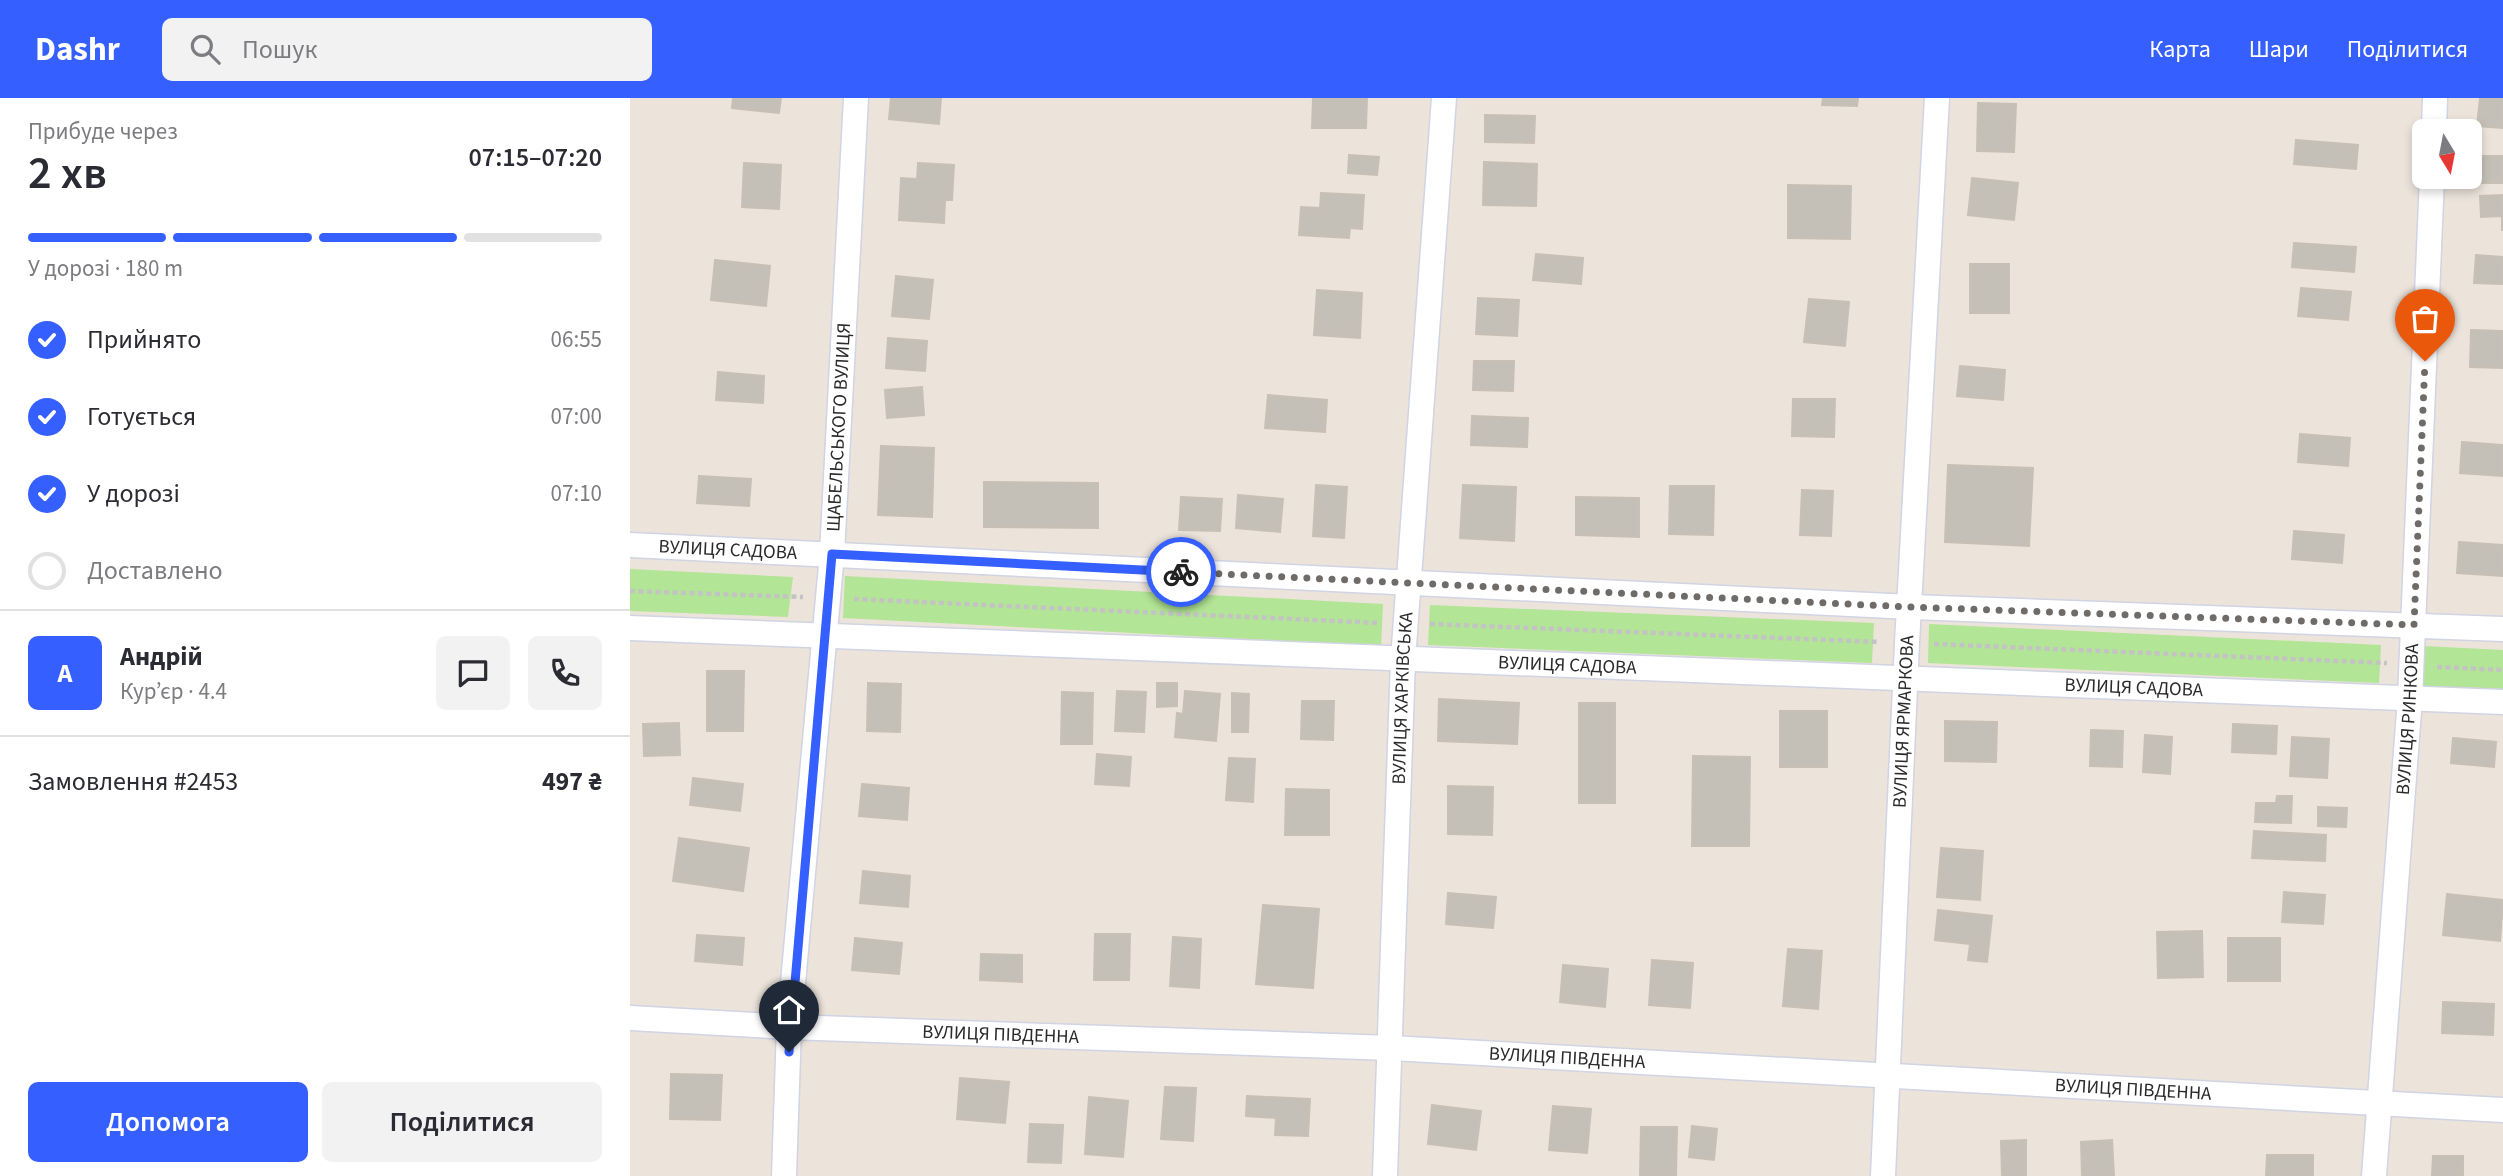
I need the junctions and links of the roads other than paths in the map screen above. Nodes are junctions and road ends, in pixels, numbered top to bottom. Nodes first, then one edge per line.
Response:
1 (856, 98) edge
2 (1444, 98) edge
3 (1937, 98) edge
4 (2435, 98) edge
5 (2434, 119) edge
6 (2432, 189) edge
7 (630, 545) edge
8 (832, 554) junction
9 (1408, 584) junction
10 (1910, 607) junction
11 (2414, 625) junction
12 (630, 628) edge
13 (2503, 629) edge
14 (826, 636) junction
15 (1403, 660) junction
16 (1907, 679) junction
17 (2410, 698) junction
18 (2503, 702) edge
19 (630, 1018) edge
20 (789, 1027) junction
21 (1391, 1048) junction
22 (1888, 1076) junction
23 (2378, 1103) junction
24 (2503, 1110) edge
25 (784, 1176) edge
26 (1385, 1176) edge
27 (1883, 1176) edge
28 (2374, 1176) edge

1 - 8 street, ЩАБЕЛЬСЬКОГО ВУЛИЦЯ
2 - 9 street, ВУЛИЦЯ ХАРКІВСЬКА
3 - 10 street, ВУЛИЦЯ ЯРМАРКОВА
4 - 5 street
6 - 11 street, ВУЛИЦЯ РИНКОВА
7 - 8 street, ВУЛИЦЯ САДОВА
8 - 9 street, ВУЛИЦЯ САДОВА
8 - 14 street, ЩАБЕЛЬСЬКОГО ВУЛИЦЯ
9 - 10 street, ВУЛИЦЯ САДОВА
9 - 15 street, ВУЛИЦЯ ХАРКІВСЬКА
10 - 11 street, ВУЛИЦЯ САДОВА
10 - 16 street, ВУЛИЦЯ ЯРМАРКОВА
11 - 13 street, ВУЛИЦЯ САДОВА
11 - 17 street, ВУЛИЦЯ РИНКОВА
12 - 14 street, ВУЛИЦЯ САДОВА
14 - 15 street, ВУЛИЦЯ САДОВА
14 - 20 street, ЩАБЕЛЬСЬКОГО ВУЛИЦЯ
15 - 16 street, ВУЛИЦЯ САДОВА
15 - 21 street, ВУЛИЦЯ ХАРКІВСЬКА
16 - 17 street, ВУЛИЦЯ САДОВА
16 - 22 street, ВУЛИЦЯ ЯРМАРКОВА
17 - 18 street, ВУЛИЦЯ САДОВА
17 - 23 street, ВУЛИЦЯ РИНКОВА
19 - 20 street, ВУЛИЦЯ ПІВДЕННА
20 - 21 street, ВУЛИЦЯ ПІВДЕННА
20 - 25 street, ЩАБЕЛЬСЬКОГО ВУЛИЦЯ
21 - 22 street, ВУЛИЦЯ ПІВДЕННА
21 - 26 street, ВУЛИЦЯ ХАРКІВСЬКА
22 - 23 street, ВУЛИЦЯ ПІВДЕННА
22 - 27 street, ВУЛИЦЯ ЯРМАРКОВА
23 - 24 street, ВУЛИЦЯ ПІВДЕННА
23 - 28 street, ВУЛИЦЯ РИНКОВА

